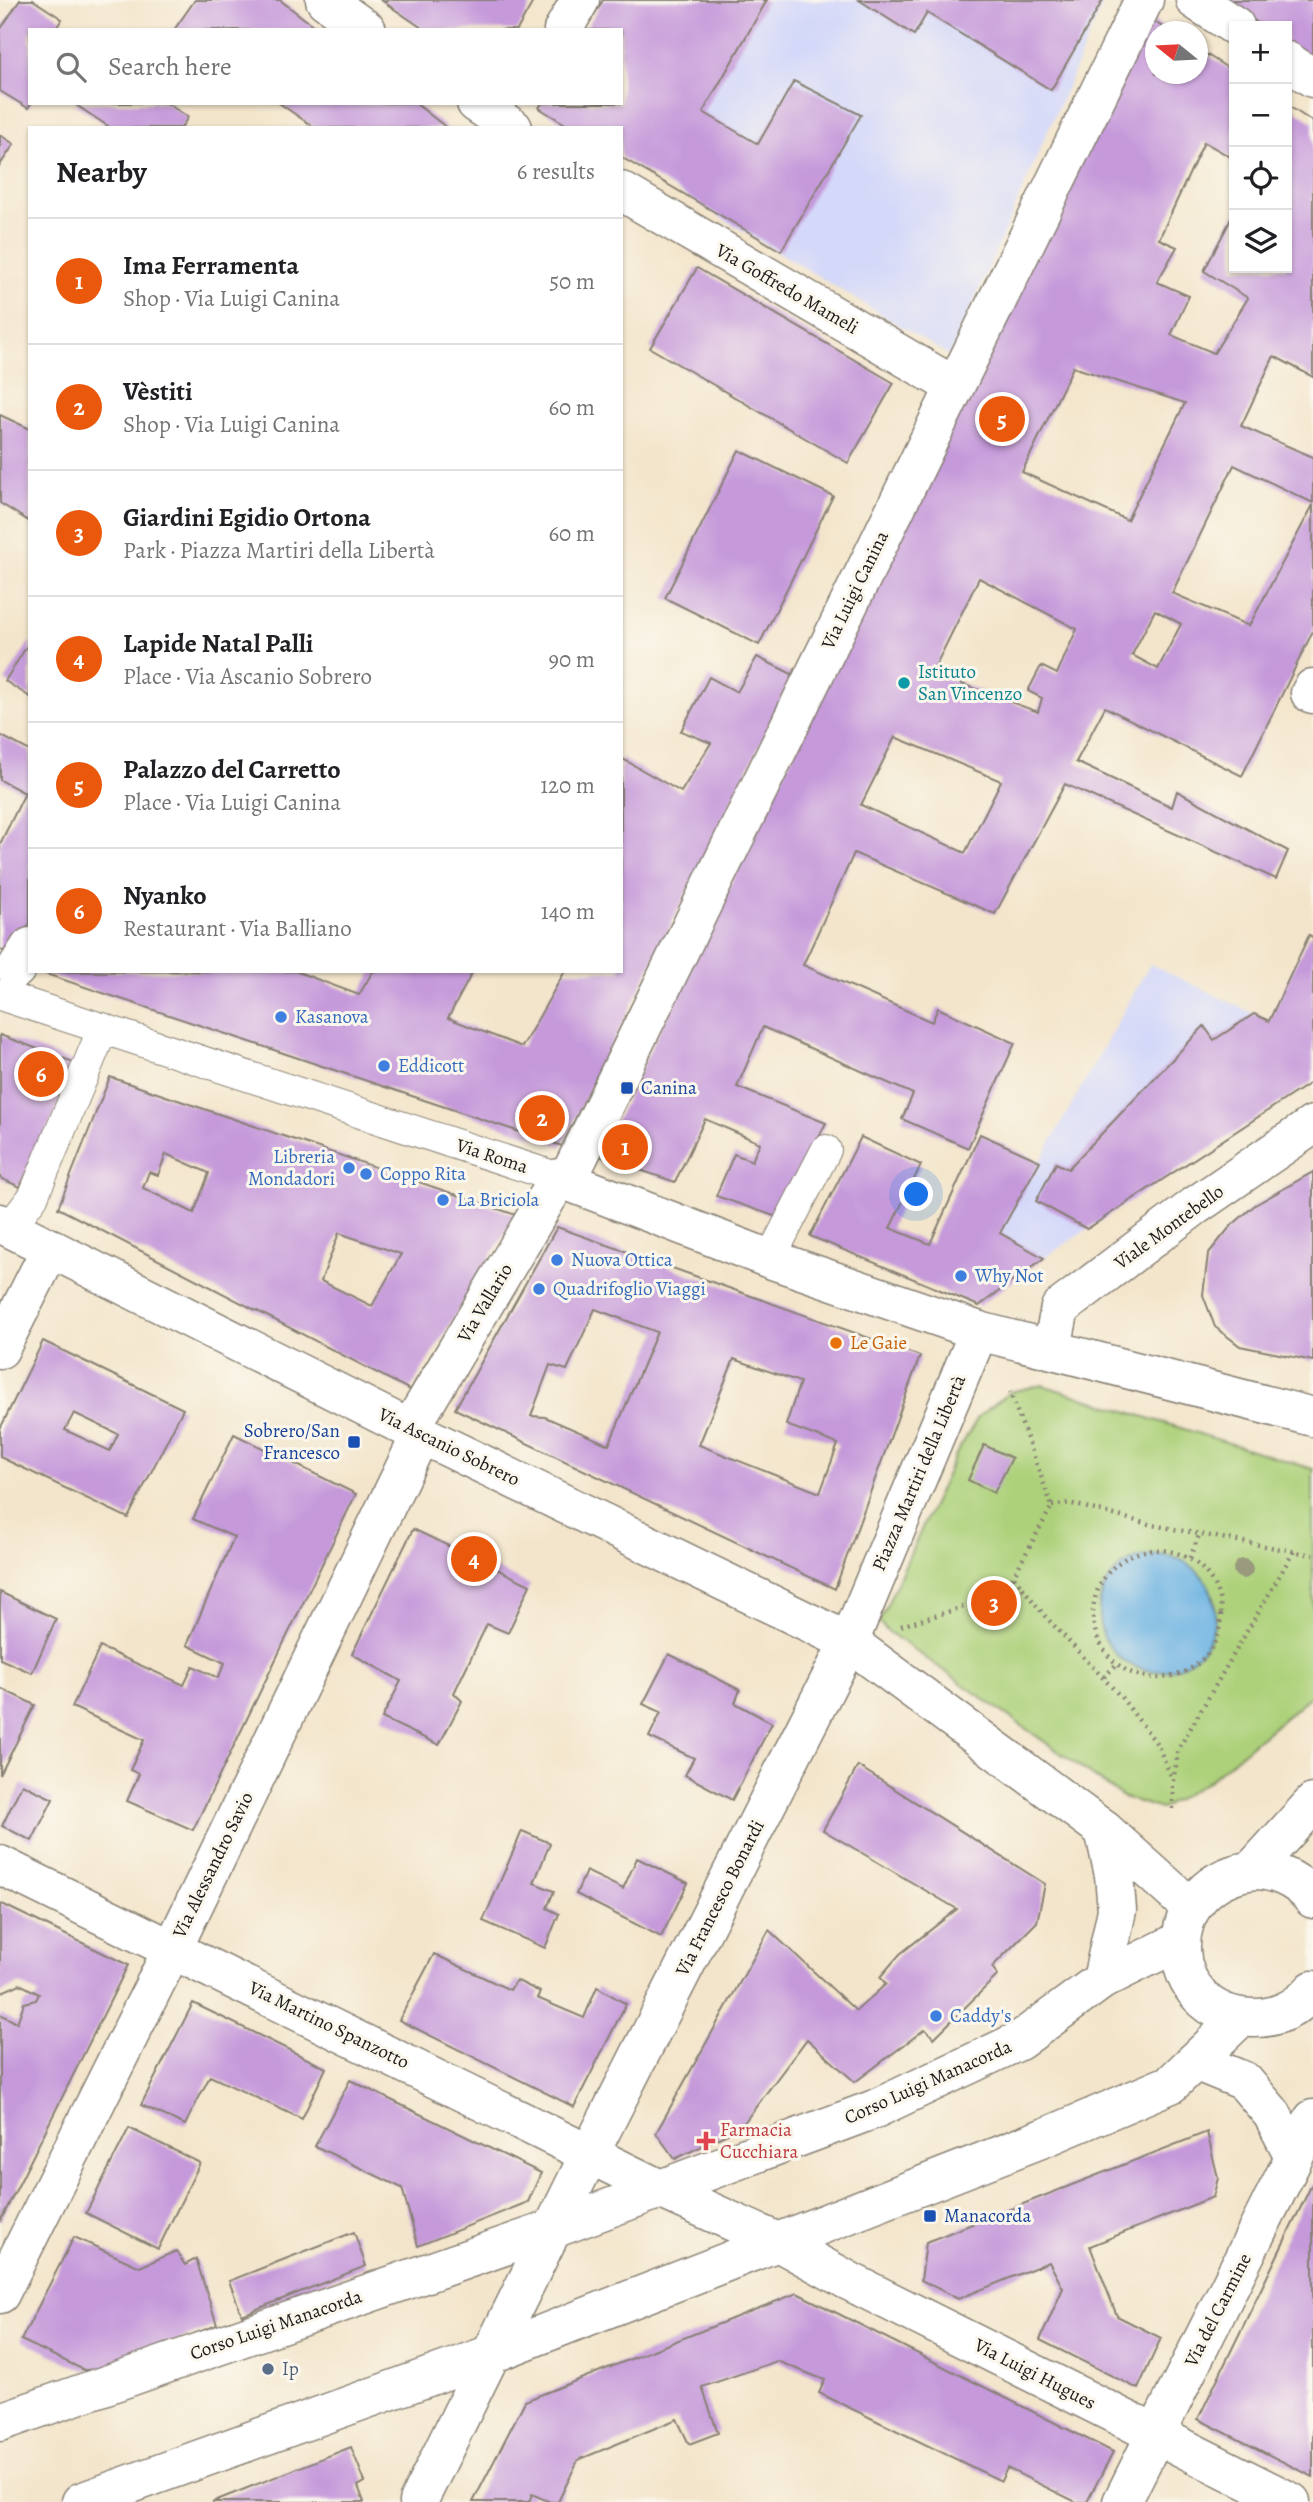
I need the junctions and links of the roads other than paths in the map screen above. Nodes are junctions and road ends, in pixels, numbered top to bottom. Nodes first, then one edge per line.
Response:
1 (326, 0) edge
2 (580, 0) edge
3 (1144, 0) edge
4 (1195, 0) edge
5 (1229, 22) edge
6 (364, 28) edge
7 (564, 28) edge
8 (1292, 64) edge
9 (1313, 78) edge
10 (480, 105) edge
11 (512, 121) edge
12 (623, 192) edge
13 (954, 386) junction
14 (1313, 688) edge
15 (1313, 694) edge
16 (12, 977) edge
17 (103, 1028) junction
18 (1313, 1125) edge
19 (826, 1150) dead end
20 (563, 1179) junction
21 (5, 1225) edge
22 (51, 1248) junction
23 (770, 1259) junction
24 (979, 1331) junction
25 (1052, 1348) junction
26 (0, 1349) edge
27 (1313, 1417) edge
28 (416, 1431) junction
29 (849, 1642) junction
30 (1313, 1803) edge
31 (1104, 1830) junction
32 (0, 1865) edge
33 (1252, 1870) junction
34 (1313, 1899) edge
35 (1185, 1924) junction
36 (173, 1948) junction
37 (1102, 1980) junction
38 (1311, 1996) edge
39 (1240, 2018) junction
40 (1195, 2061) junction
41 (1313, 2119) edge
42 (590, 2153) junction
43 (1294, 2156) junction
44 (657, 2188) junction
45 (553, 2229) junction
46 (780, 2243) junction
47 (0, 2294) edge
48 (489, 2355) junction
49 (0, 2422) edge
50 (1155, 2435) junction
51 (81, 2502) edge
52 (418, 2502) edge
53 (1122, 2502) edge
54 (1291, 2502) edge

1 - 6 street
2 - 7 street
3 - 13 street, Via Luigi Canina
4 - 5 street
8 - 9 street
10 - 11 street
12 - 13 street, Via Goffredo Mameli
13 - 20 street, Via Luigi Canina
14 - 15 street
16 - 17 street, Via Roma
17 - 20 street, Via Roma
17 - 21 street
18 - 25 street, Viale Montebello
19 - 23 street
20 - 23 street, Via Roma
20 - 28 street, Via Vallario
21 - 22 street, Via Ascanio Sobrero
22 - 26 street
22 - 28 street, Via Ascanio Sobrero
23 - 24 street, Via Roma
24 - 25 street
24 - 29 street, Piazza Martiri della Libertà
25 - 27 street
28 - 29 street, Via Ascanio Sobrero
28 - 36 street, Via Alessandro Savio
29 - 31 street
29 - 42 street, Via Francesco Bonardi
30 - 33 street
31 - 35 street
31 - 37 street
32 - 36 street, Via Martino Spanzotto
33 - 34 street
33 - 35 street
35 - 37 street, Corso Luigi Manacorda
35 - 39 street
36 - 42 street, Via Martino Spanzotto
36 - 47 street, Via Alessandro Savio
37 - 44 street, Corso Luigi Manacorda
38 - 39 street
39 - 40 street
40 - 43 street
40 - 46 street
41 - 43 street, Via del Carmine
42 - 44 street, Via Martino Spanzotto
42 - 45 street, Via Francesco Bonardi
43 - 50 street, Via del Carmine
44 - 45 street, Corso Luigi Manacorda
44 - 46 street
45 - 48 street
45 - 49 street, Corso Luigi Manacorda
46 - 48 street
46 - 50 street, Via Luigi Hugues
48 - 51 street
48 - 52 street
50 - 53 street, Via del Carmine
50 - 54 street, Via Luigi Hugues

